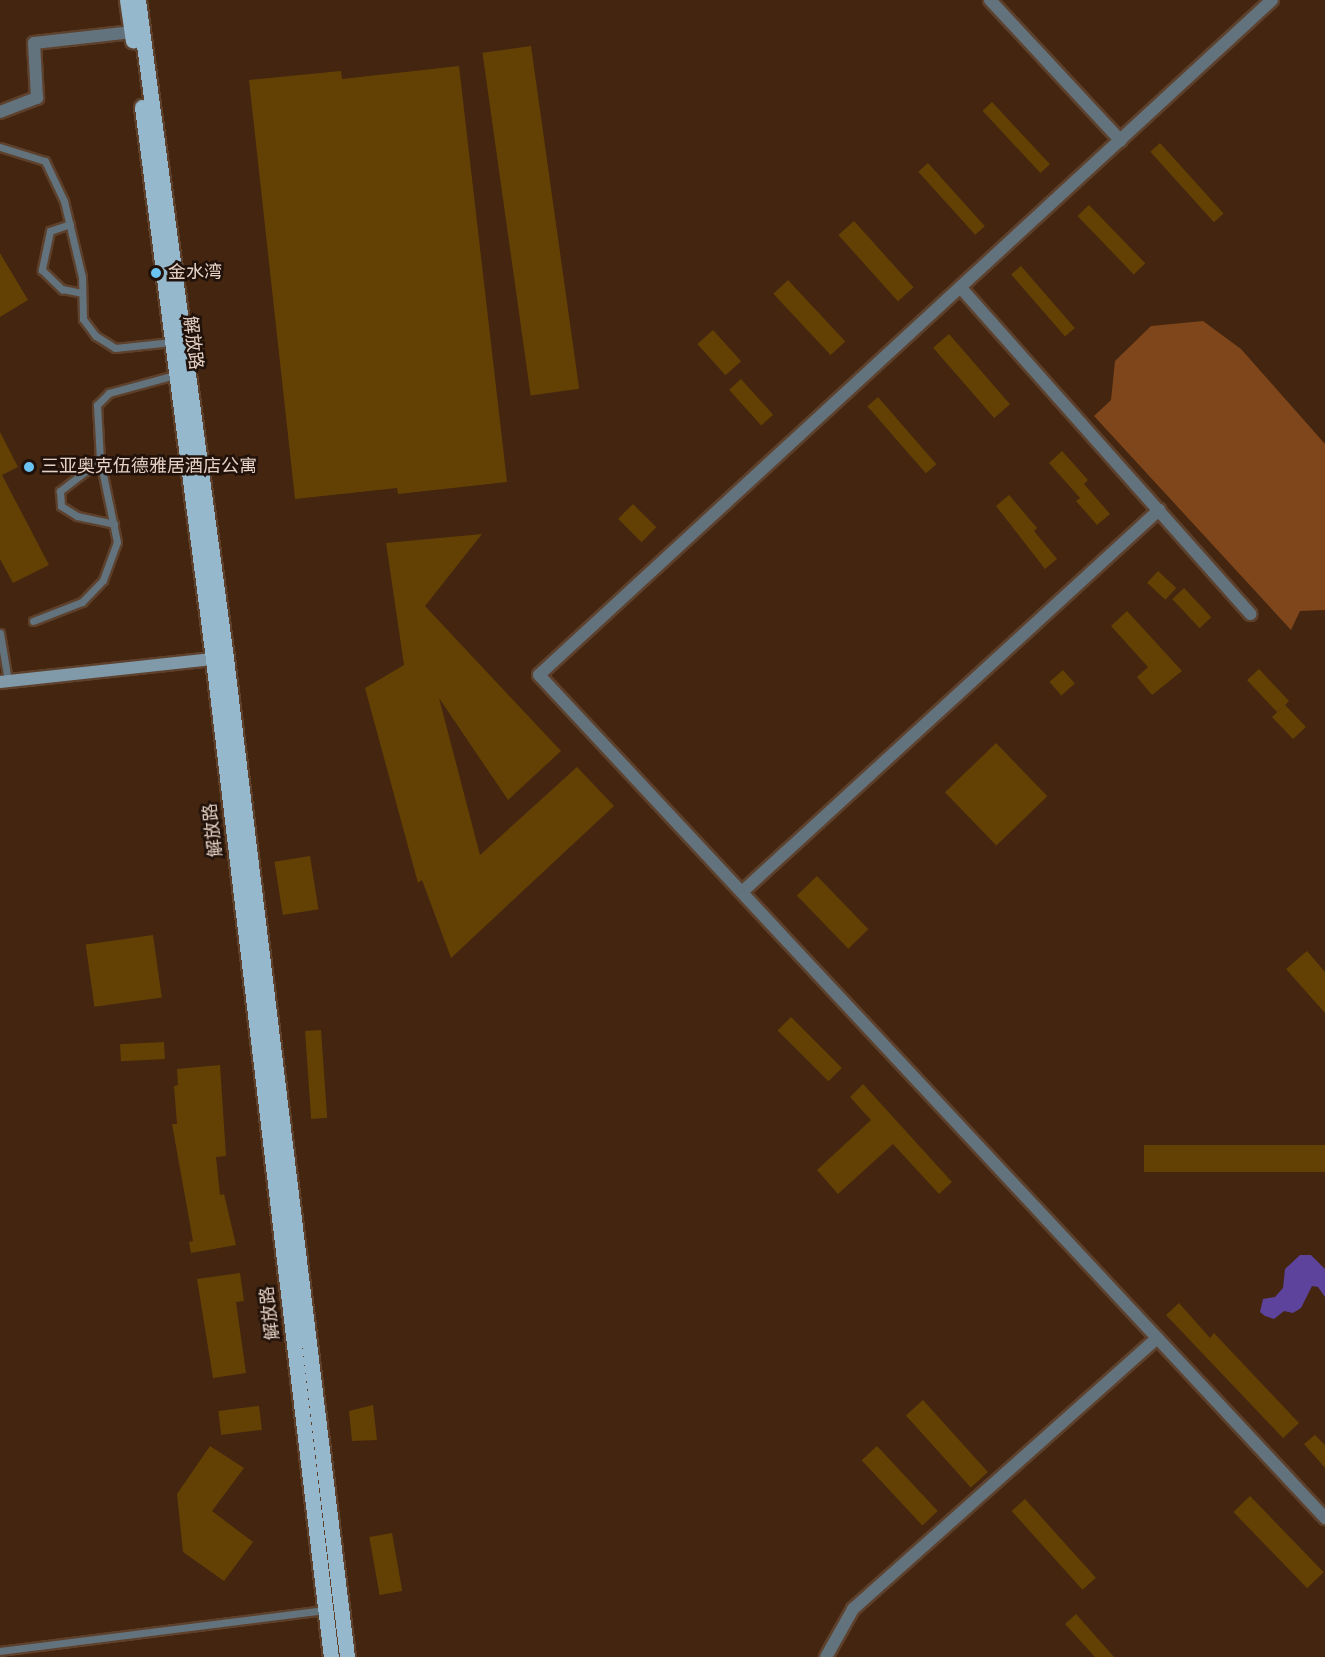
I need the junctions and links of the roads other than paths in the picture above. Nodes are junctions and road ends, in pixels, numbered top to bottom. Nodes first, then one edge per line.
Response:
1 (127, 0) edge
2 (138, 0) edge
3 (990, 0) edge
4 (1272, 0) edge
5 (132, 32) junction
6 (0, 112) edge
7 (1121, 141) junction
8 (0, 147) edge
9 (70, 224) junction
10 (960, 288) junction
11 (82, 293) junction
12 (172, 342) junction
13 (177, 374) junction
14 (100, 460) junction
15 (1159, 510) junction
16 (114, 524) junction
17 (1250, 614) dead end
18 (33, 621) dead end
19 (0, 633) edge
20 (220, 658) junction
21 (4, 681) edge
22 (742, 892) junction
23 (1157, 1338) junction
24 (1325, 1518) edge
25 (325, 1610) junction
26 (0, 1651) edge
27 (331, 1657) edge
28 (347, 1657) edge
29 (826, 1657) edge

1 - 5 main road, 解放路
2 - 20 main road
3 - 7 street
4 - 7 street
5 - 6 street
5 - 12 main road, 解放路
7 - 10 street
8 - 9 lane
9 - 11 lane
9 - 11 lane
10 - 15 street
10 - 22 street
11 - 12 lane
12 - 13 main road, 解放路
13 - 14 lane
13 - 20 main road, 解放路
14 - 16 lane
14 - 16 lane
15 - 17 street
15 - 22 street
16 - 18 lane
19 - 21 lane
20 - 21 street
20 - 25 main road, 解放路
20 - 28 main road
22 - 23 street
23 - 24 street
23 - 29 street
25 - 26 lane
25 - 27 main road, 解放路

